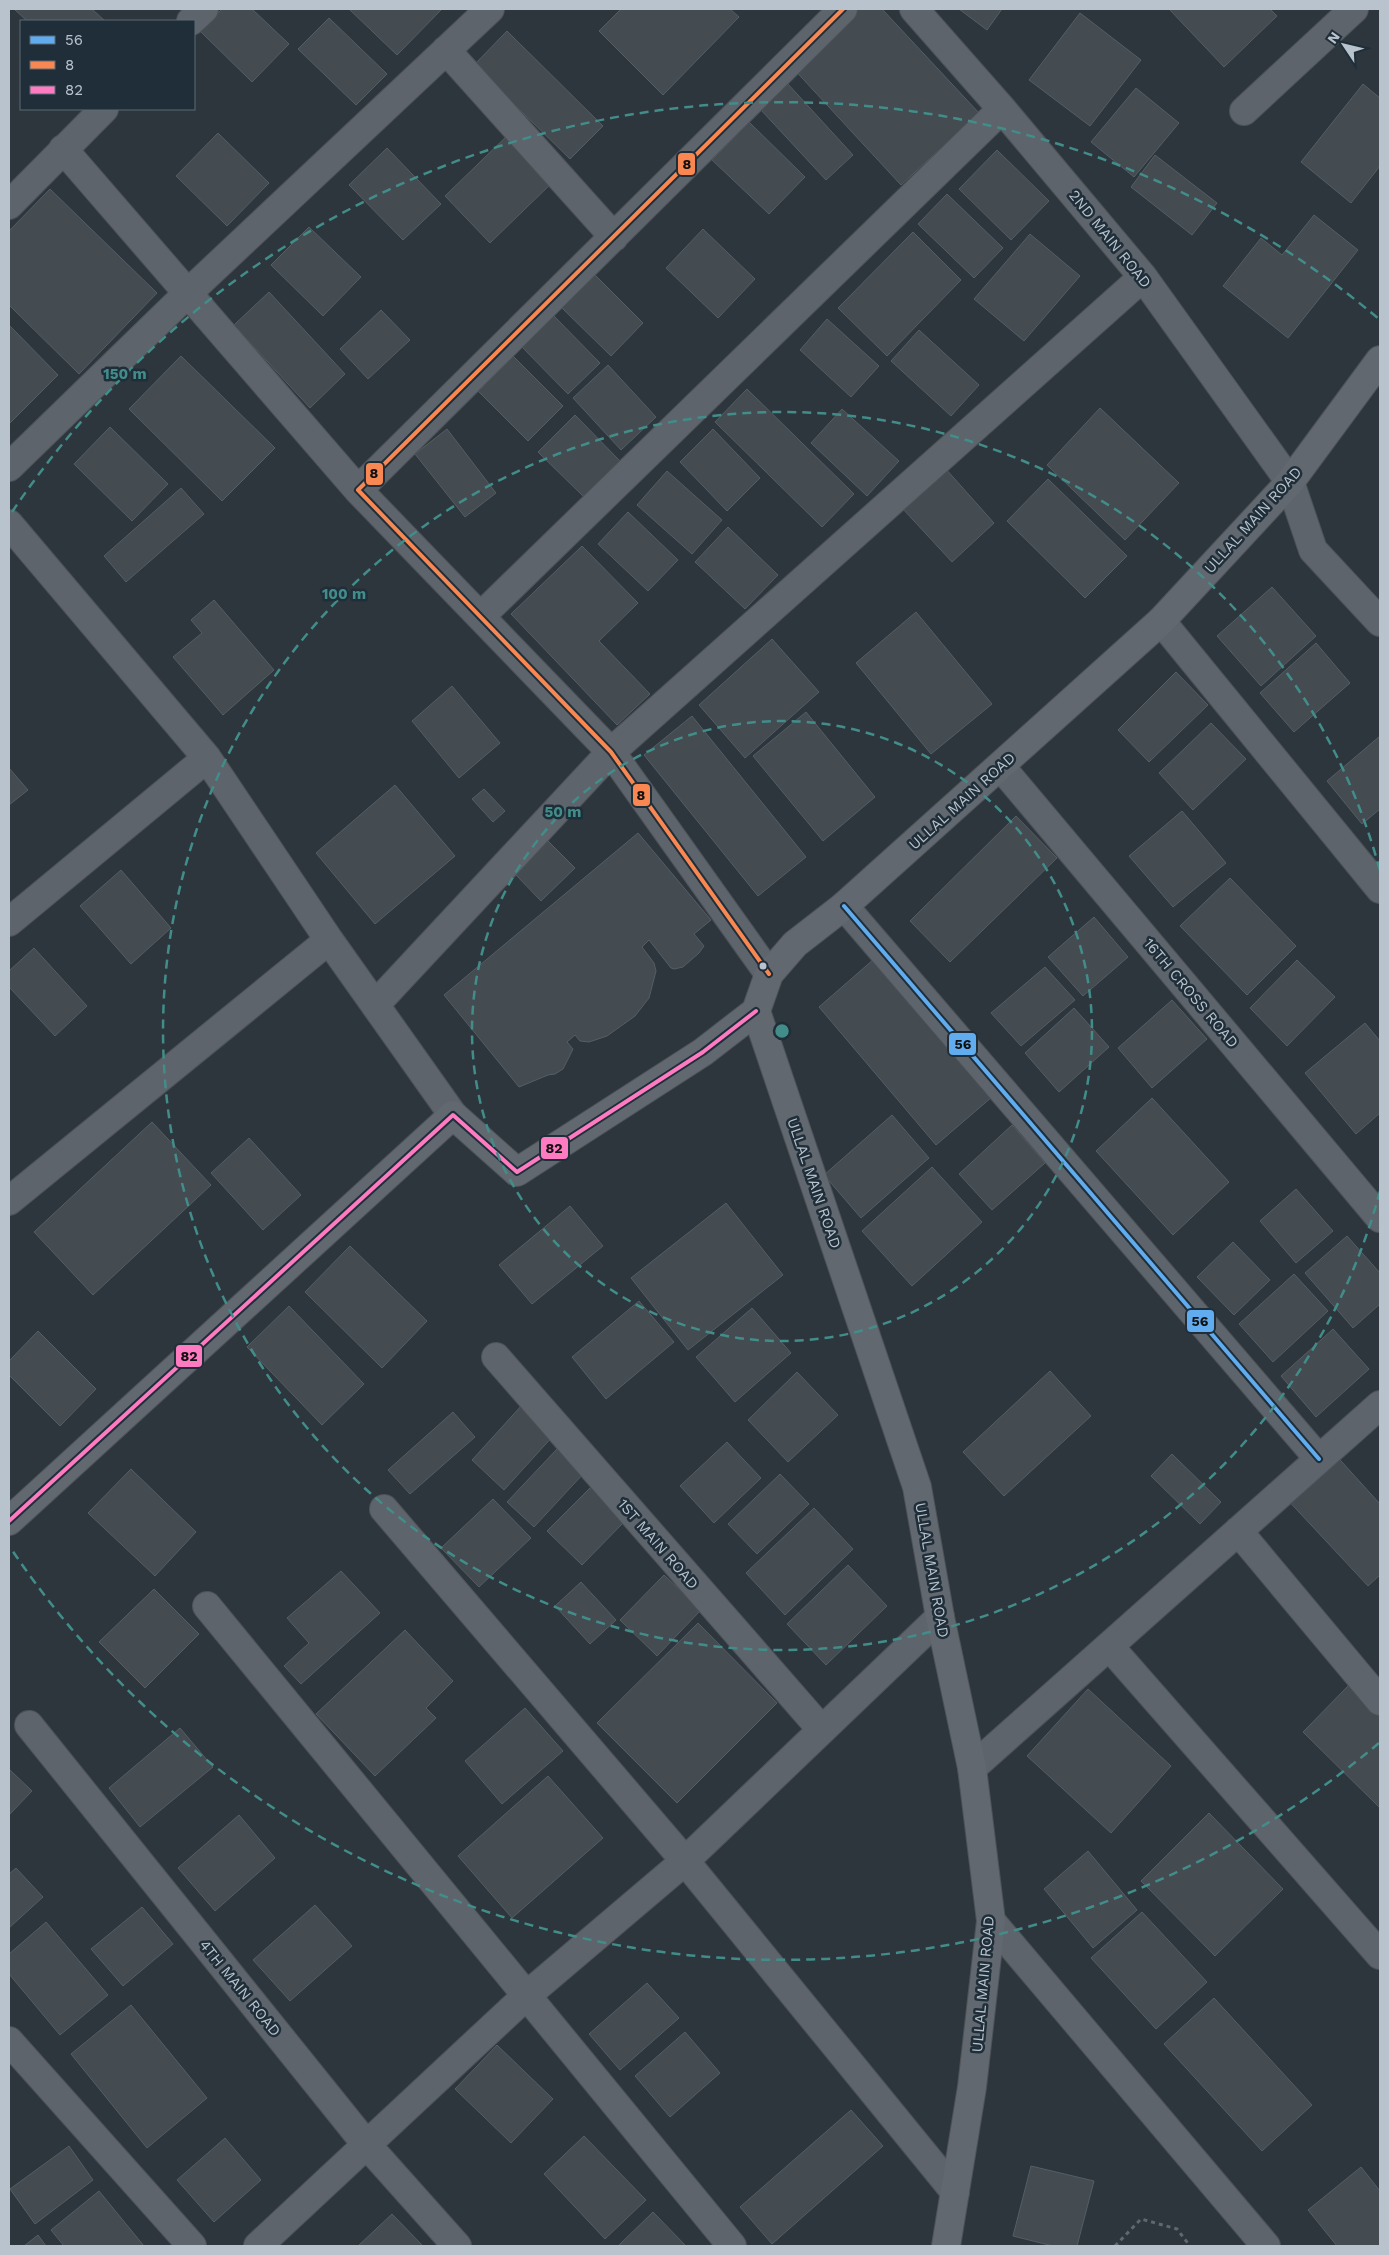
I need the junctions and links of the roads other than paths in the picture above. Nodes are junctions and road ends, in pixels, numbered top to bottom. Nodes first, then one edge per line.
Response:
1 (204, 9) edge
2 (490, 9) edge
3 (843, 9) edge
4 (914, 9) edge
5 (1354, 9) edge
6 (192, 20) edge
7 (446, 50) junction
8 (1002, 109) junction
9 (103, 110) edge
10 (1244, 112) dead end
11 (63, 149) junction
12 (9, 205) edge
13 (614, 237) junction
14 (1144, 278) junction
15 (188, 293) junction
16 (1380, 360) edge
17 (9, 467) edge
18 (1290, 482) junction
19 (358, 490) junction
20 (9, 524) edge
21 (481, 616) junction
22 (1161, 621) junction
23 (1380, 622) edge
24 (611, 752) junction
25 (207, 758) junction
26 (1001, 767) junction
27 (1380, 889) edge
28 (844, 906) junction
29 (12, 913) edge
30 (329, 940) junction
31 (769, 974) junction
32 (375, 1004) junction
33 (756, 1011) junction
34 (453, 1115) junction
35 (9, 1201) edge
36 (1380, 1218) edge
37 (496, 1356) dead end
38 (1380, 1405) edge
39 (1319, 1459) junction
40 (384, 1509) dead end
41 (9, 1521) edge
42 (1238, 1531) junction
43 (206, 1606) dead end
44 (940, 1617) junction
45 (1109, 1646) junction
46 (1380, 1701) edge
47 (29, 1726) dead end
48 (822, 1730) junction
49 (972, 1768) junction
50 (685, 1861) junction
51 (992, 1921) junction
52 (1380, 1955) edge
53 (526, 1996) junction
54 (9, 2041) edge
55 (366, 2144) junction
56 (955, 2192) junction
57 (192, 2246) edge
58 (258, 2246) edge
59 (457, 2246) edge
60 (732, 2246) edge
61 (946, 2246) edge
62 (1266, 2246) edge

1 - 6 street
2 - 7 street
3 - 13 street
4 - 8 street, 2ND MAIN ROAD
5 - 10 street
7 - 13 street
7 - 15 street
8 - 14 street, 2ND MAIN ROAD
8 - 21 street
9 - 11 street
11 - 12 street
11 - 15 street
13 - 19 street
14 - 18 street, 2ND MAIN ROAD
14 - 24 street
15 - 17 street
15 - 19 street
16 - 18 main road, ULLAL MAIN ROAD
18 - 22 main road, ULLAL MAIN ROAD
18 - 23 street, 2ND MAIN ROAD
19 - 21 street
20 - 25 street
21 - 24 street
22 - 26 main road, ULLAL MAIN ROAD
22 - 27 street
24 - 31 street
24 - 32 street
25 - 29 street
25 - 30 street
26 - 28 main road, ULLAL MAIN ROAD
26 - 36 street, 16TH CROSS ROAD
28 - 31 main road, ULLAL MAIN ROAD
28 - 39 street
30 - 32 street
30 - 35 street
31 - 33 main road, ULLAL MAIN ROAD
32 - 34 street
33 - 34 main road
33 - 44 main road, ULLAL MAIN ROAD
34 - 41 main road
37 - 48 street, 1ST MAIN ROAD
38 - 39 street
39 - 42 street
40 - 50 street
42 - 45 street
42 - 46 street
43 - 53 street
44 - 48 street
44 - 49 main road, ULLAL MAIN ROAD
45 - 49 street
45 - 52 street
47 - 55 street, 4TH MAIN ROAD
48 - 50 street
49 - 51 main road, ULLAL MAIN ROAD
50 - 53 street
50 - 56 street
51 - 56 main road, ULLAL MAIN ROAD
51 - 62 street
53 - 55 street
53 - 60 street
54 - 57 street
55 - 58 street
55 - 59 street, 4TH MAIN ROAD
56 - 61 main road, ULLAL MAIN ROAD

